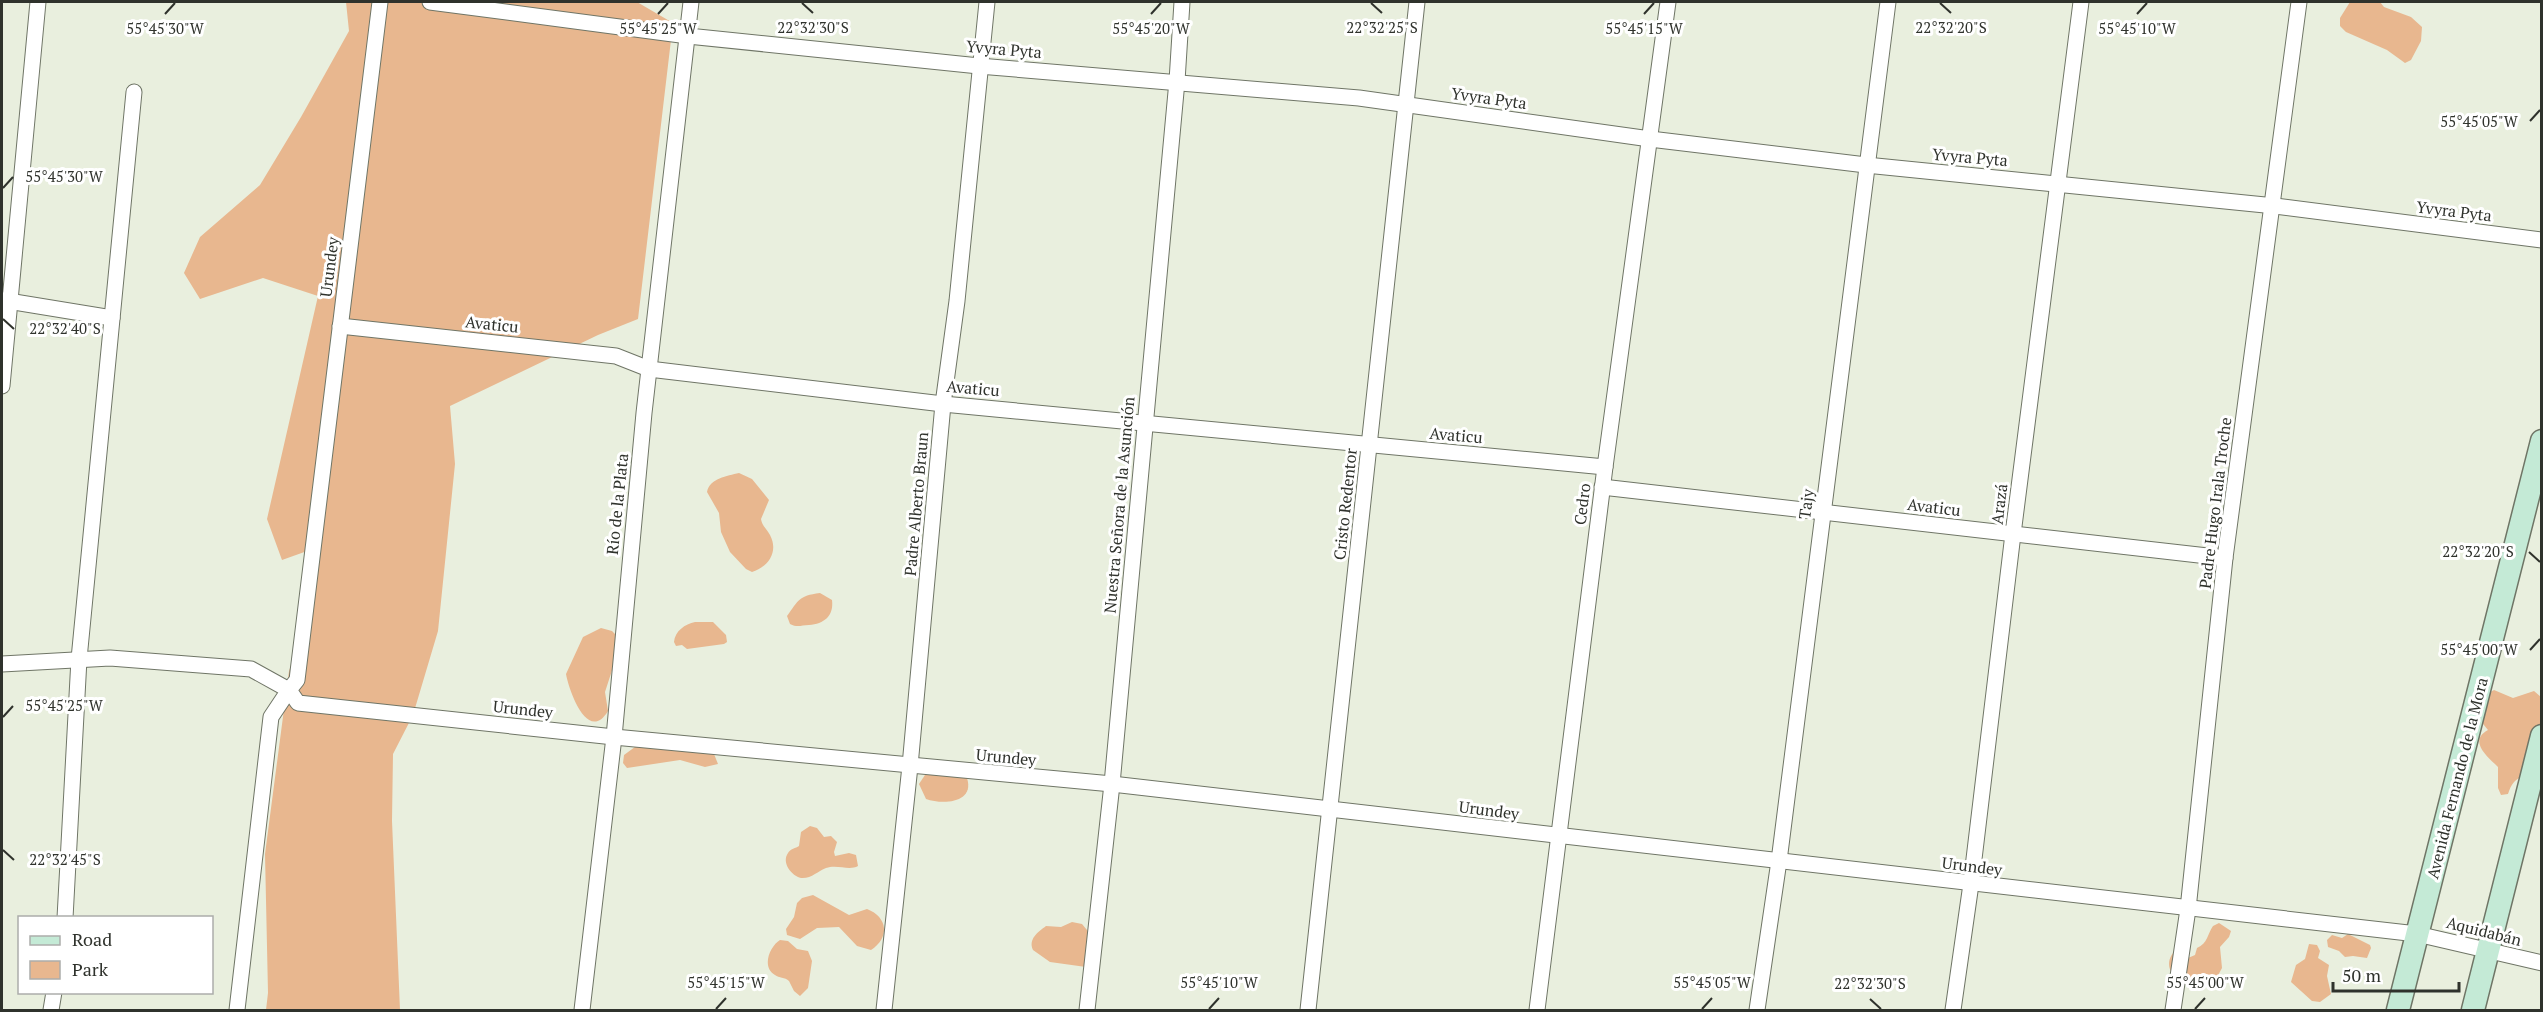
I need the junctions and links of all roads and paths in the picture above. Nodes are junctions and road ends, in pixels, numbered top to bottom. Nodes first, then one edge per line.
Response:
1 (38, 2) edge
2 (380, 2) edge
3 (430, 2) edge
4 (691, 2) edge
5 (987, 2) edge
6 (1182, 2) edge
7 (1417, 2) edge
8 (1668, 2) edge
9 (1888, 2) edge
10 (2081, 2) edge
11 (2299, 2) edge
12 (688, 36) junction
13 (979, 66) junction
14 (1177, 81) junction
15 (134, 92) dead end
16 (1405, 105) junction
17 (1650, 139) junction
18 (1866, 165) junction
19 (2059, 183) junction
20 (2273, 206) junction
21 (2541, 240) edge
22 (6, 300) edge
23 (112, 318) junction
24 (340, 326) junction
25 (649, 369) junction
26 (2, 386) edge
27 (943, 404) junction
28 (1144, 422) junction
29 (2541, 441) edge
30 (1369, 445) junction
31 (1605, 466) junction
32 (1602, 487) junction
33 (1824, 511) junction
34 (2013, 534) junction
35 (2225, 558) junction
36 (79, 660) junction
37 (2, 664) edge
38 (289, 690) junction
39 (2541, 736) edge
40 (614, 737) junction
41 (910, 766) junction
42 (1112, 784) junction
43 (1331, 810) junction
44 (1560, 836) junction
45 (1779, 861) junction
46 (1971, 884) junction
47 (2188, 909) junction
48 (64, 916) edge
49 (2417, 934) junction
50 (2489, 951) junction
51 (2541, 963) edge
52 (54, 994) edge
53 (51, 1011) edge
54 (237, 1011) edge
55 (582, 1011) edge
56 (884, 1011) edge
57 (1087, 1011) edge
58 (1308, 1011) edge
59 (1537, 1011) edge
60 (1757, 1011) edge
61 (1953, 1011) edge
62 (2173, 1011) edge
63 (2398, 1011) edge
64 (2473, 1011) edge

1 - 22 street
2 - 24 street, Urundey
3 - 12 street, Yvyra Pyta
4 - 12 street, Río de la Plata
5 - 13 street, Padre Alberto Braun
6 - 14 street, Nuestra Señora de la Asunción
7 - 16 street, Cristo Redentor
8 - 17 street, Cedro
9 - 18 street, Tajy
10 - 19 street, Arazá
11 - 20 street, Padre Hugo Irala Troche
12 - 13 street, Yvyra Pyta
12 - 25 street, Río de la Plata
13 - 14 street, Yvyra Pyta
13 - 27 street, Padre Alberto Braun
14 - 16 street, Yvyra Pyta
14 - 28 street, Nuestra Señora de la Asunción
15 - 23 street
16 - 17 street, Yvyra Pyta
16 - 30 street, Cristo Redentor
17 - 18 street, Yvyra Pyta
17 - 31 street, Cedro
18 - 19 street, Yvyra Pyta
18 - 33 street, Tajy
19 - 20 street, Yvyra Pyta
19 - 34 street, Arazá
20 - 21 street, Yvyra Pyta
20 - 35 street, Padre Hugo Irala Troche
22 - 23 street
22 - 26 street
23 - 36 street
24 - 25 street, Avaticu
24 - 38 street, Urundey
25 - 27 street, Avaticu
25 - 40 street, Río de la Plata
27 - 28 street, Avaticu
27 - 41 street, Padre Alberto Braun
28 - 30 street, Avaticu
28 - 42 street, Nuestra Señora de la Asunción
29 - 49 main road, Avenida Fernando de la Mora
30 - 31 street, Avaticu
30 - 43 street, Cristo Redentor
31 - 32 street, Cedro
32 - 33 street, Avaticu
32 - 44 street, Cedro
33 - 34 street, Avaticu
33 - 45 street, Tajy
34 - 35 street, Avaticu
34 - 46 street, Arazá
35 - 47 street, Padre Hugo Irala Troche
36 - 37 street
36 - 38 street
36 - 48 street
38 - 40 street, Urundey
38 - 54 street
39 - 50 main road
40 - 41 street, Urundey
40 - 55 street, Río de la Plata
41 - 42 street, Urundey
41 - 56 street, Padre Alberto Braun
42 - 43 street, Urundey
42 - 57 street, Nuestra Señora de la Asunción
43 - 44 street, Urundey
43 - 58 street, Cristo Redentor
44 - 45 street, Urundey
44 - 59 street, Cedro
45 - 46 street, Urundey
45 - 60 street, Tajy
46 - 47 street, Urundey
46 - 61 street, Arazá
47 - 49 street, Urundey
47 - 62 street, Padre Hugo Irala Troche
49 - 50 street, Aquidabán
49 - 63 main road, Avenida Fernando de la Mora
50 - 51 street, Aquidabán
50 - 64 main road
52 - 53 street

